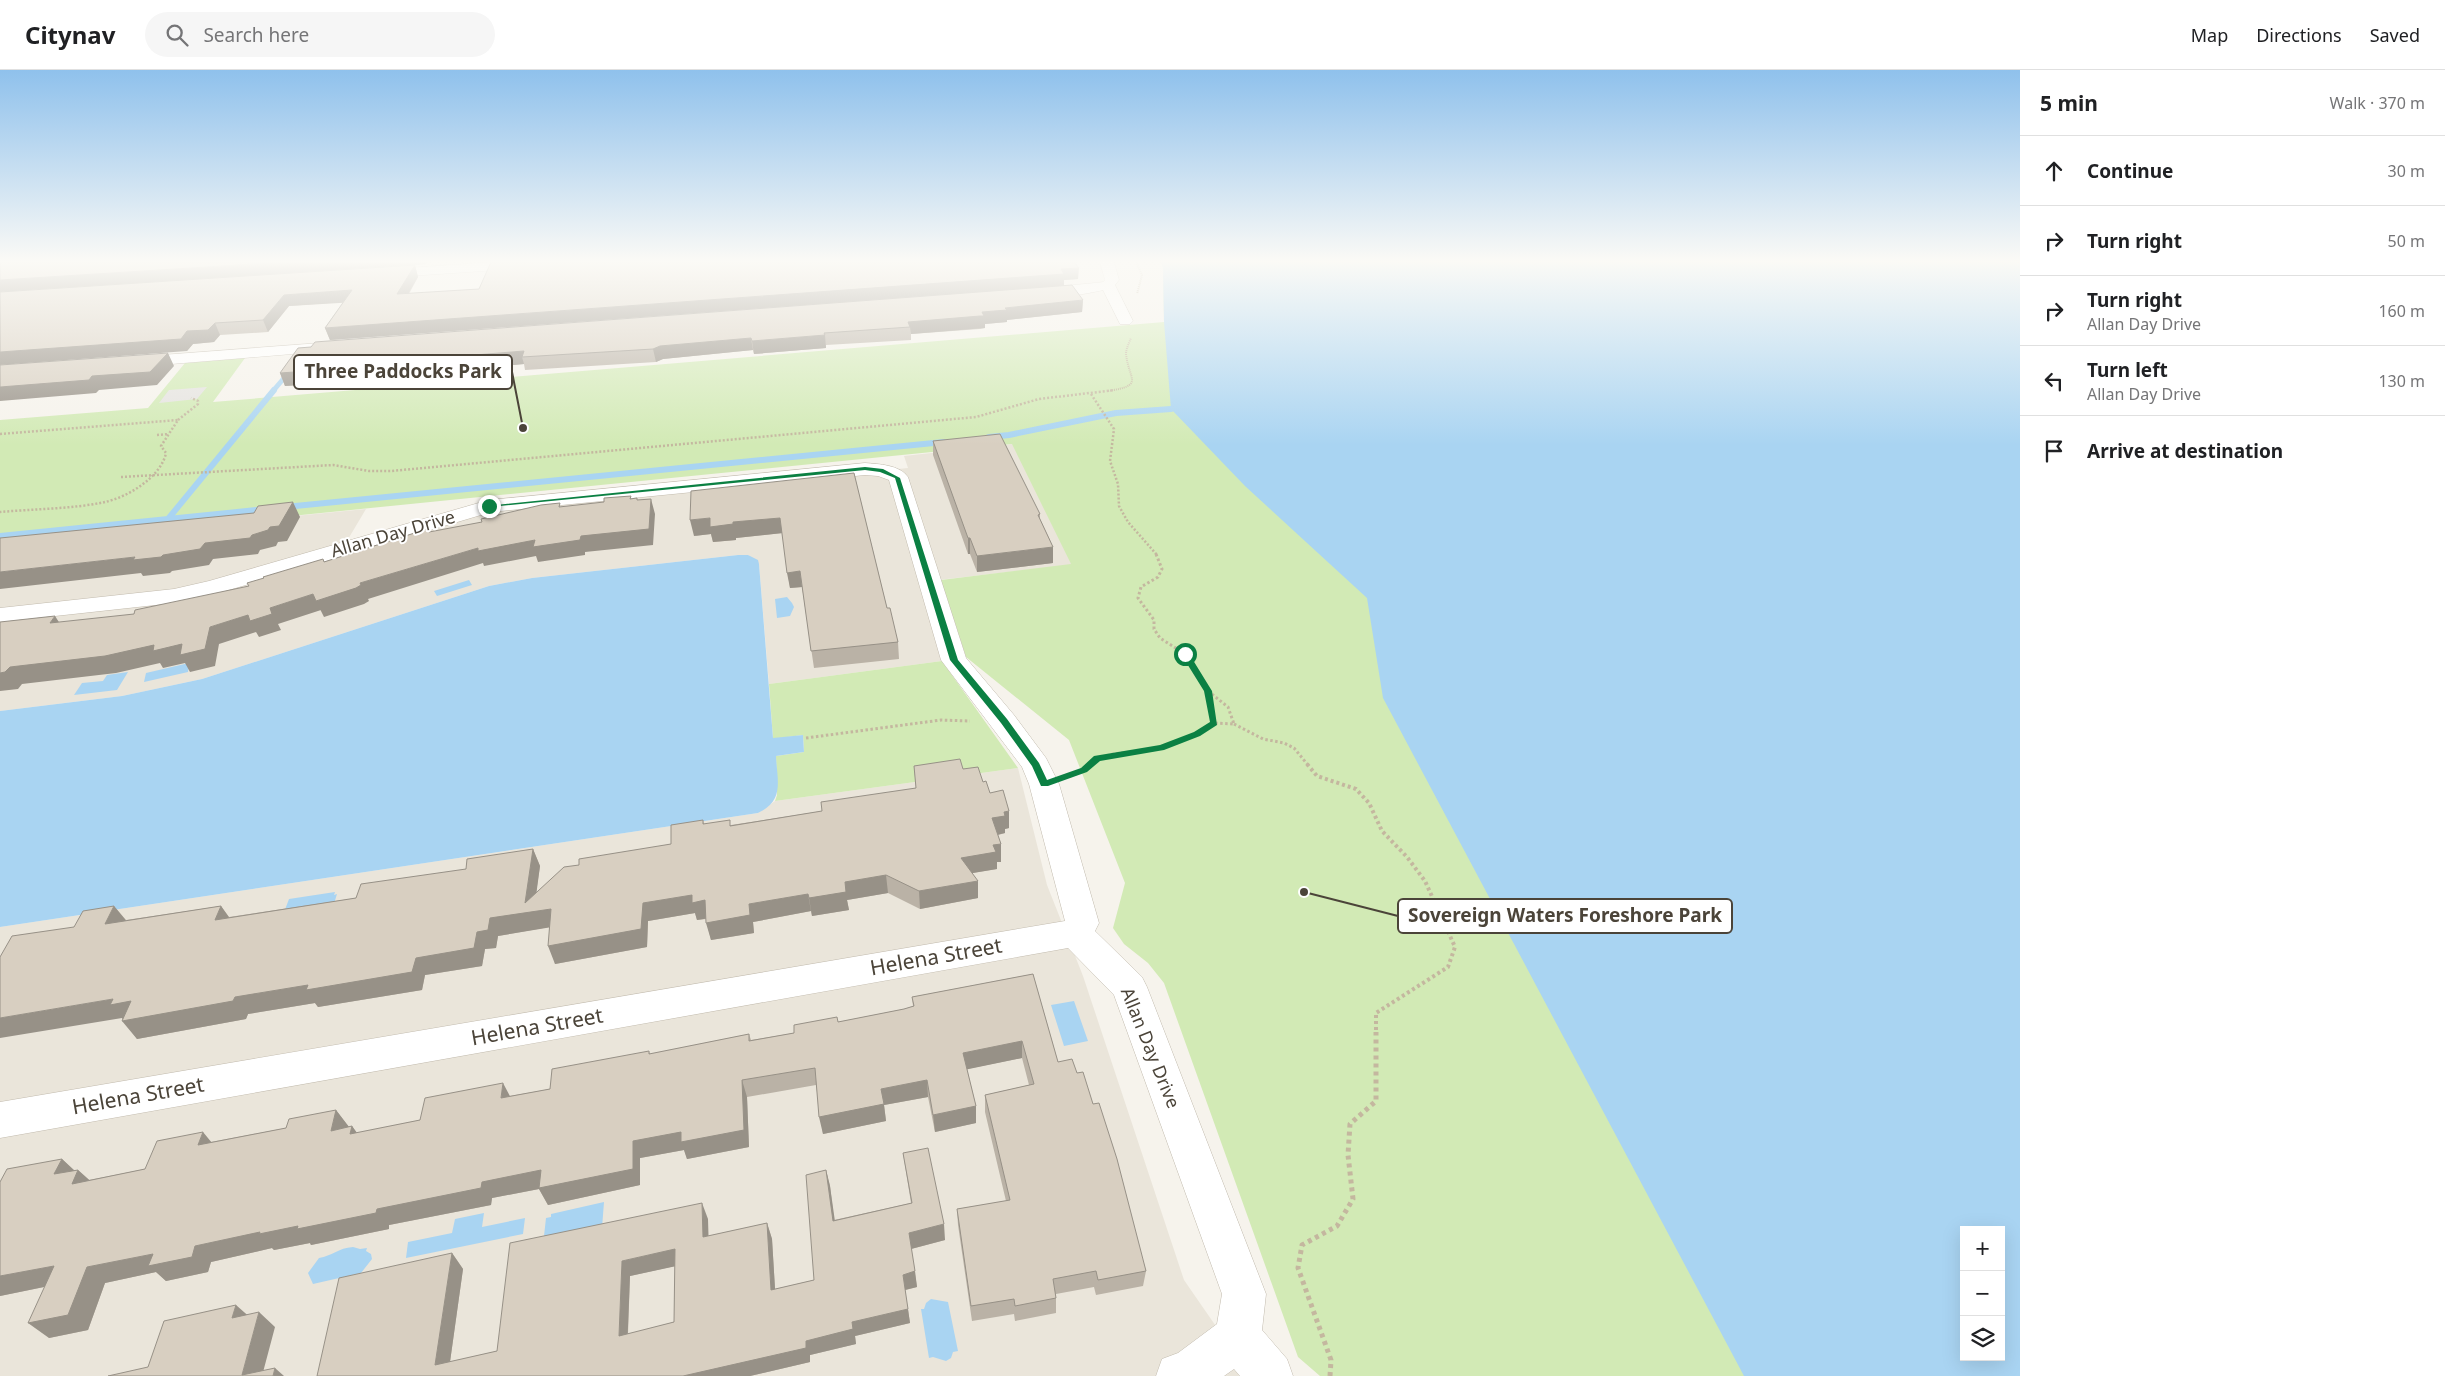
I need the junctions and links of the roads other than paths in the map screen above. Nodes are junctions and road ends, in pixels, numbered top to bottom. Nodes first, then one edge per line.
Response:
1 (354, 345) edge
2 (118, 363) edge
3 (0, 615) edge
4 (1074, 933) junction
5 (0, 1120) edge
6 (1238, 1336) junction
7 (1180, 1376) edge
8 (1270, 1376) edge

1 - 2 street
3 - 4 street, Allan Day Drive
4 - 5 street, Helena Street
4 - 6 street, Allan Day Drive
6 - 7 street
6 - 8 street

